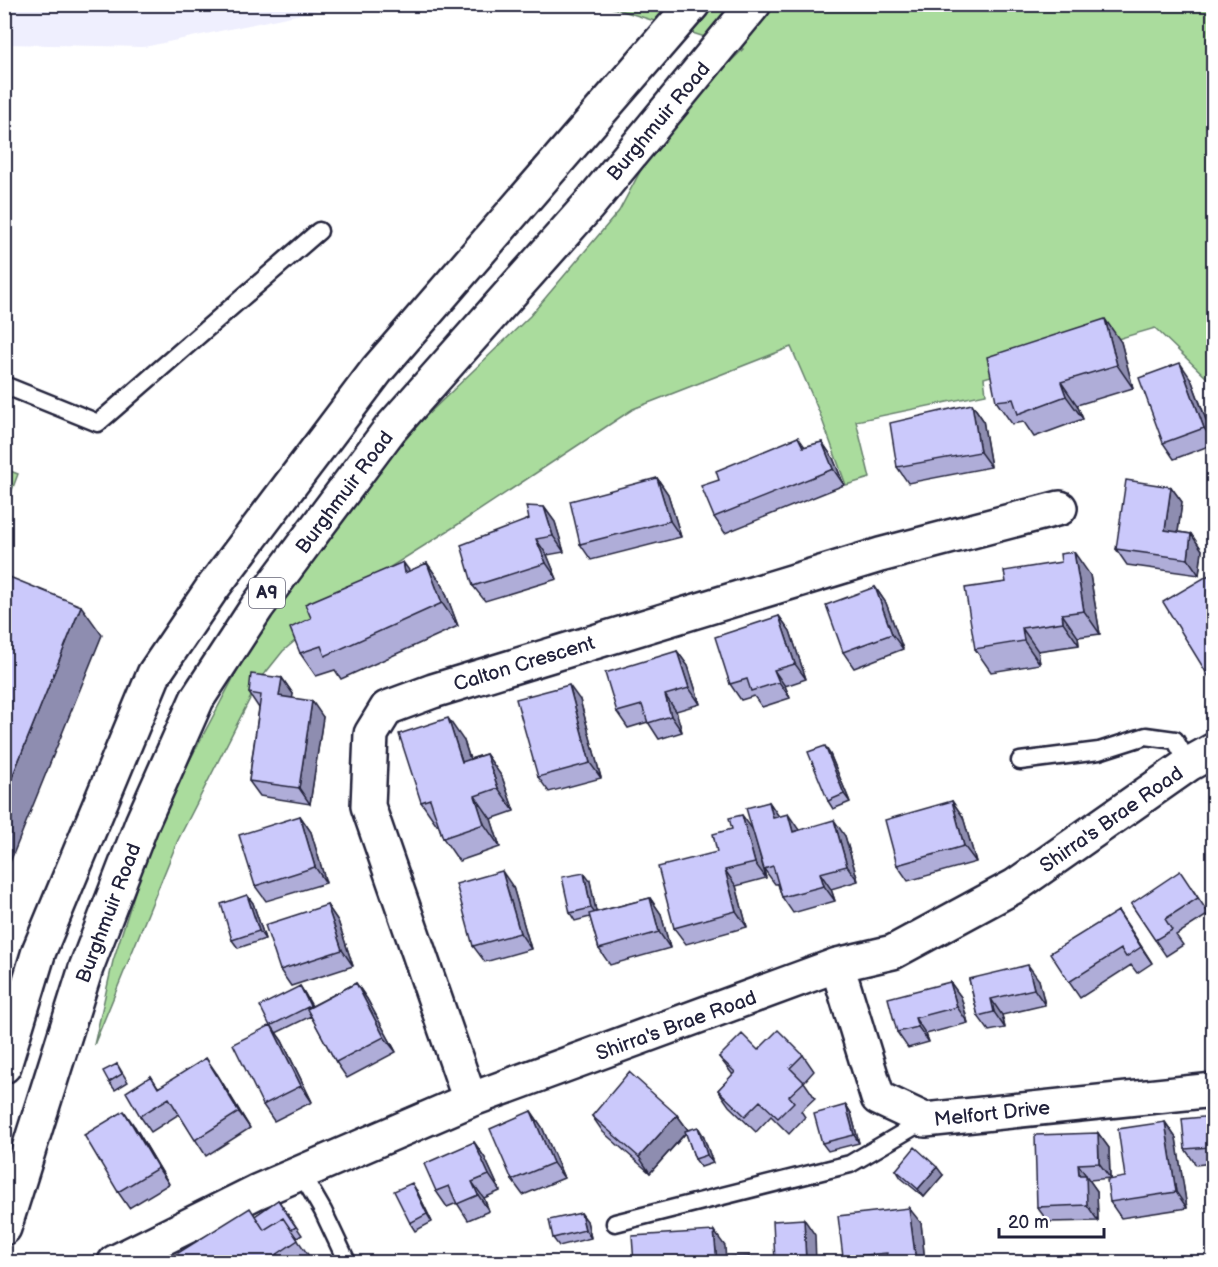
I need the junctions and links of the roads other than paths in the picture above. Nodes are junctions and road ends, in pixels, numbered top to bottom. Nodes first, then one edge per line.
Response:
1 (693, 4) edge
2 (754, 4) edge
3 (319, 231) dead end
4 (4, 385) edge
5 (1060, 508) dead end
6 (1201, 757) edge
7 (1020, 761) dead end
8 (837, 965) junction
9 (4, 1066) edge
10 (1214, 1090) edge
11 (470, 1100) junction
12 (925, 1120) junction
13 (301, 1173) junction
14 (615, 1223) dead end
15 (4, 1228) edge
16 (116, 1263) edge
17 (347, 1263) edge

1 - 9 street, A9
2 - 15 street, Burghmuir Road / A9
3 - 4 lane
5 - 11 street, Calton Crescent
6 - 7 lane
6 - 8 street, Shirra's Brae Road
8 - 11 street, Shirra's Brae Road
8 - 12 street, Melfort Drive
10 - 12 street, Melfort Drive
11 - 13 street, Shirra's Brae Road
12 - 14 lane
13 - 16 street, Shirra's Brae Road
13 - 17 lane

